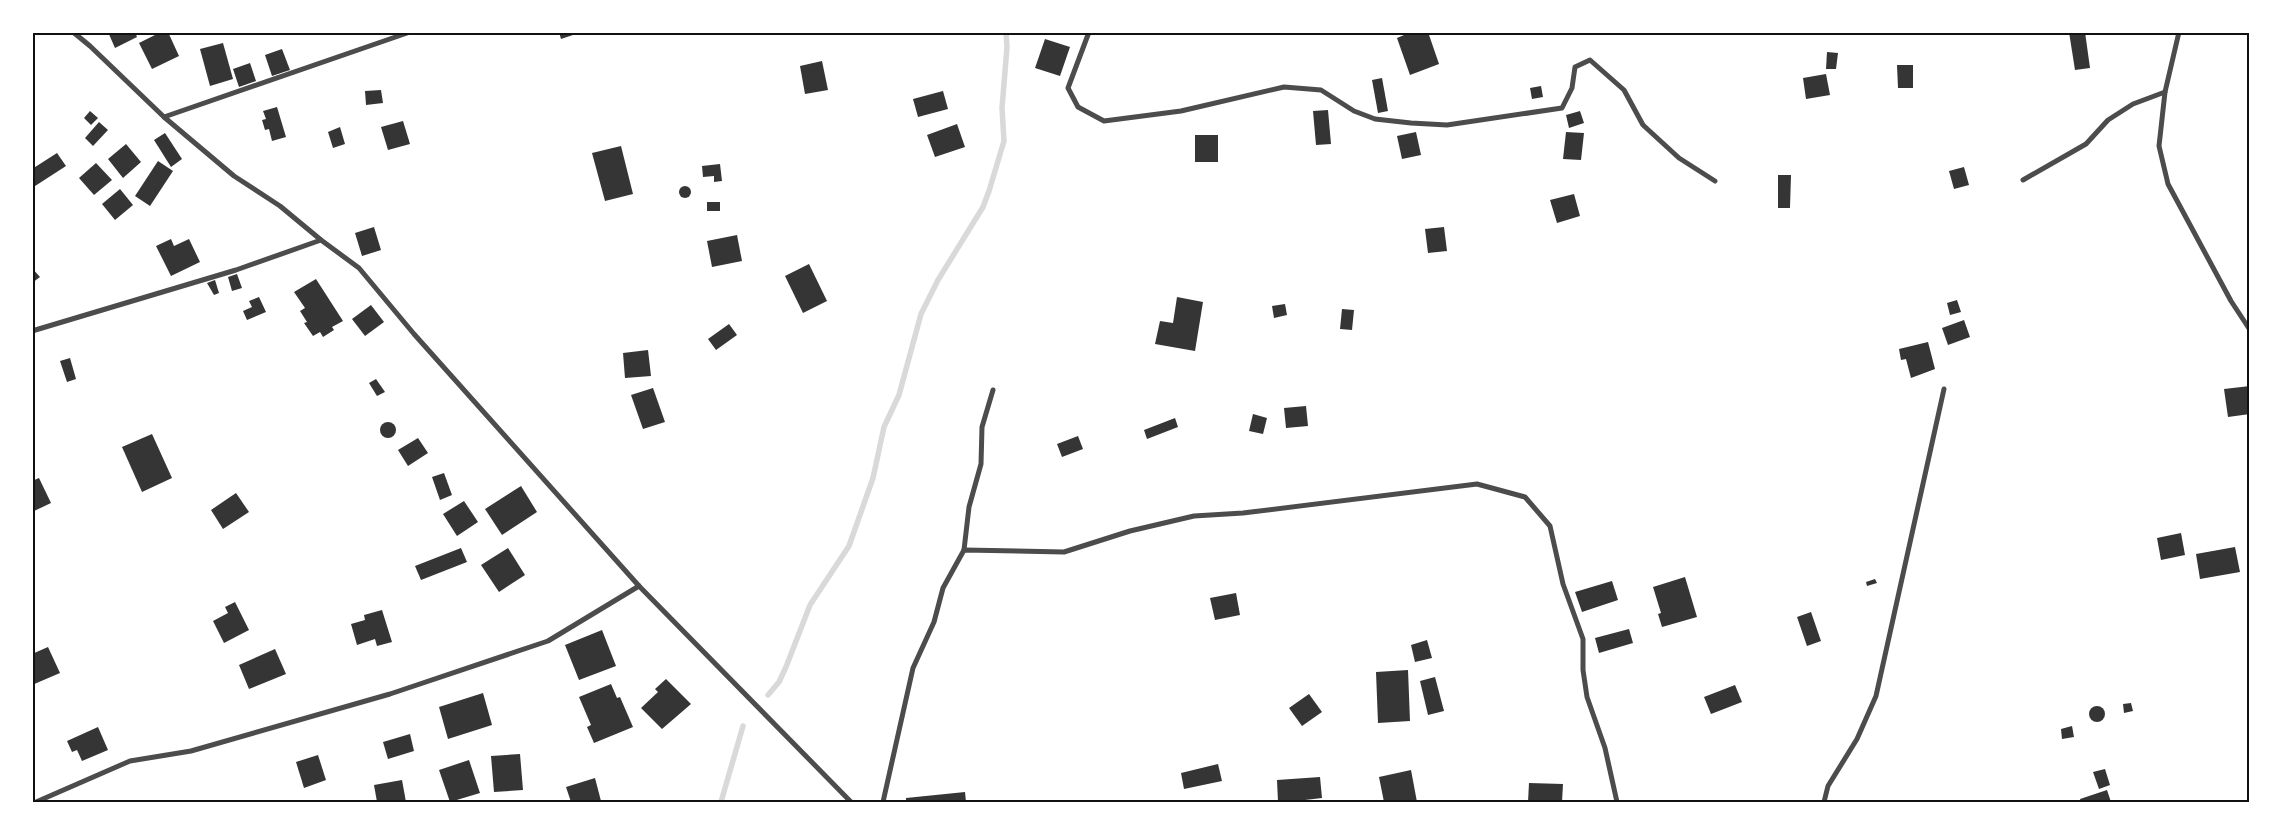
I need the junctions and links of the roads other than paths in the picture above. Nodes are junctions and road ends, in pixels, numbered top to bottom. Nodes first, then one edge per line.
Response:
1 (72, 32) edge
2 (410, 32) edge
3 (1089, 32) edge
4 (2179, 32) edge
5 (2165, 92) junction
6 (164, 117) junction
7 (2023, 180) dead end
8 (1715, 181) dead end
9 (321, 240) junction
10 (2250, 330) edge
11 (32, 331) edge
12 (1944, 389) dead end
13 (993, 390) dead end
14 (964, 550) junction
15 (639, 586) junction
16 (34, 802) edge
17 (851, 802) edge
18 (883, 802) edge
19 (1617, 802) edge
20 (1824, 802) edge

1 - 6 street
2 - 6 street
3 - 8 street
4 - 5 street
5 - 7 street
5 - 10 street
6 - 9 street
9 - 11 street
9 - 15 street
12 - 20 street
13 - 14 street
14 - 18 street
14 - 19 street
15 - 16 street
15 - 17 street

